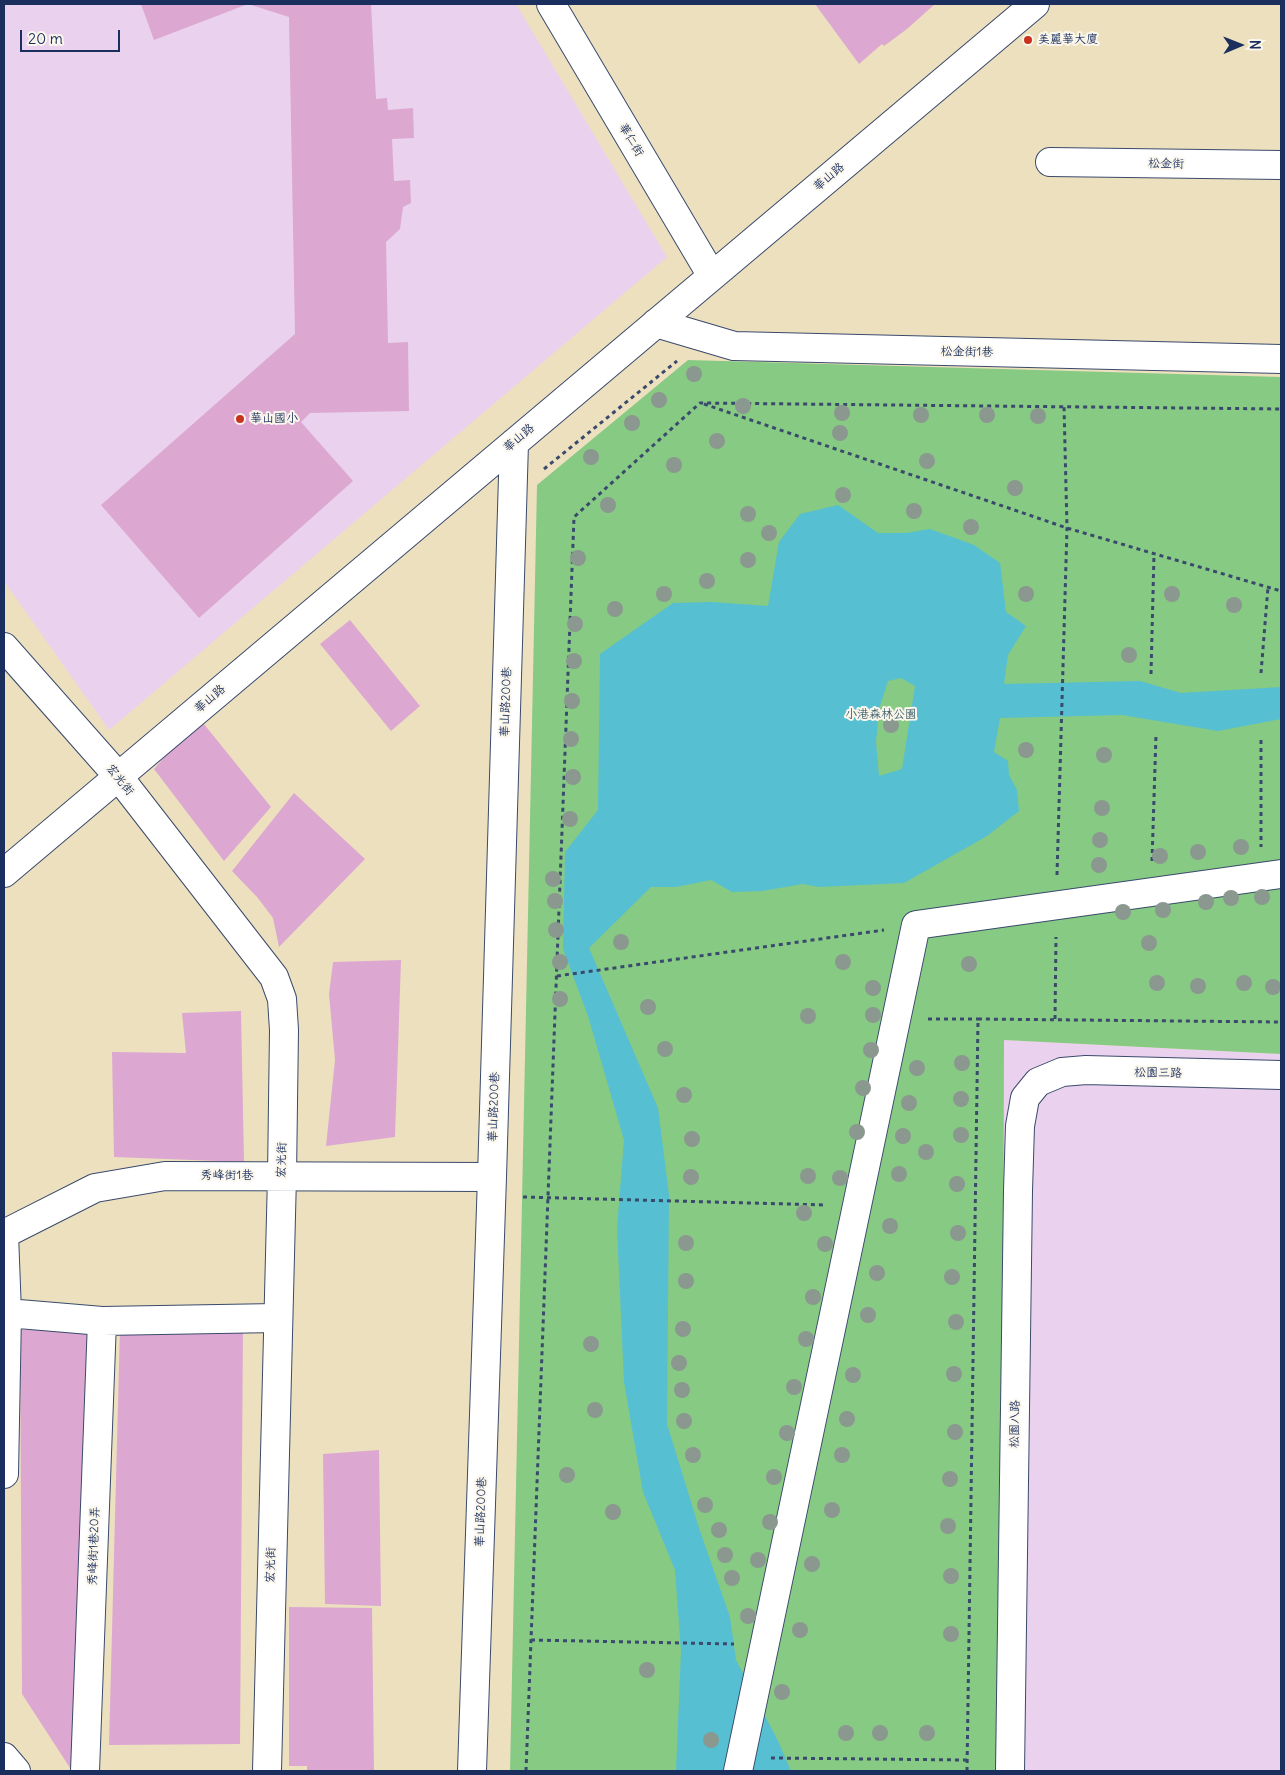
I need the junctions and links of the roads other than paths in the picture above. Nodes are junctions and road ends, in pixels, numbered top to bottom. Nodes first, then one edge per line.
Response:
1 (550, 4) edge
2 (1035, 4) edge
3 (1050, 162) dead end
4 (1281, 165) edge
5 (712, 276) junction
6 (656, 323) junction
7 (1281, 359) edge
8 (514, 443) junction
9 (4, 647) edge
10 (118, 776) junction
11 (4, 873) edge
12 (1271, 876) edge
13 (1281, 1075) edge
14 (1038, 1082) joint
15 (282, 1176) junction
16 (492, 1187) junction
17 (4, 1234) edge
18 (7, 1313) junction
19 (277, 1318) junction
20 (102, 1321) junction
21 (4, 1474) edge
22 (4, 1757) edge
23 (739, 1765) edge
24 (16, 1771) edge
25 (85, 1771) edge
26 (267, 1771) edge
27 (472, 1771) edge
28 (1010, 1771) edge

1 - 5 street, 華仁街
2 - 5 street, 華山路
3 - 4 street, 松金街
5 - 6 street, 華山路
6 - 7 street, 松金街1巷
6 - 8 street, 華山路
8 - 10 street, 華山路
8 - 16 street, 華山路200巷
9 - 10 street, 宏光街
10 - 11 street, 華山路
10 - 15 street, 宏光街
12 - 23 street
13 - 14 street, 松園三路
14 - 28 street, 松園八路
15 - 16 street, 秀峰街1巷
15 - 17 street, 秀峰街1巷
15 - 19 street, 宏光街
16 - 27 street, 華山路200巷
17 - 18 street
18 - 20 street
18 - 21 street
19 - 20 street
19 - 26 street, 宏光街
20 - 25 street, 秀峰街1巷20弄
22 - 24 street

